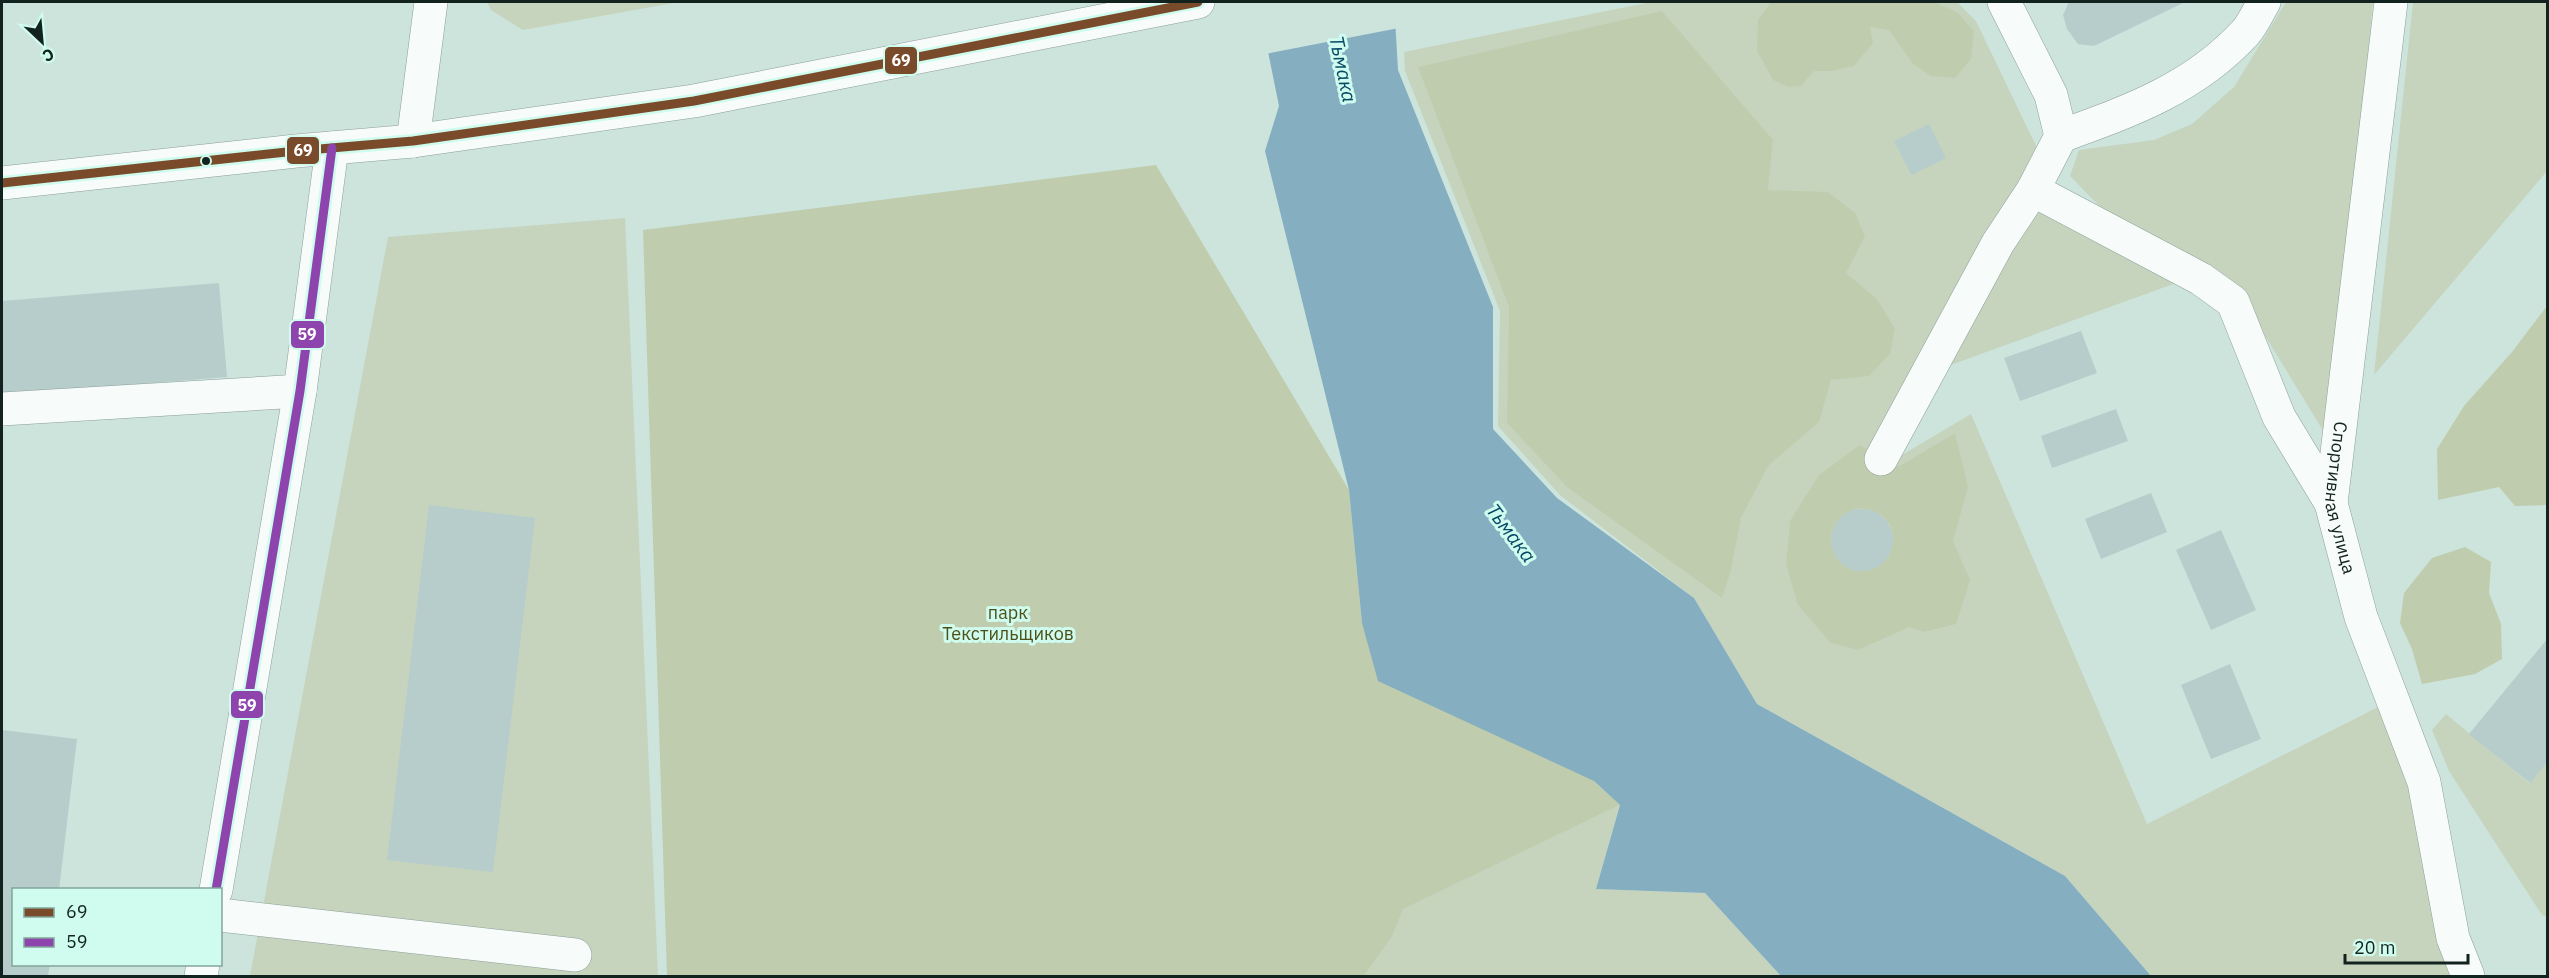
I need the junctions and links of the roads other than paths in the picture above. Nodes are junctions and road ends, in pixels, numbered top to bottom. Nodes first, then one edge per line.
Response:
1 (431, 2) edge
2 (2004, 2) edge
3 (2264, 2) edge
4 (2391, 2) edge
5 (1185, 4) edge
6 (2061, 136) junction
7 (413, 141) junction
8 (332, 148) junction
9 (2, 183) edge
10 (2033, 190) junction
11 (300, 391) junction
12 (2, 409) edge
13 (1881, 459) dead end
14 (2331, 503) junction
15 (216, 888) edge
16 (222, 915) edge
17 (575, 955) dead end
18 (2468, 976) edge

1 - 7 street
2 - 6 street
3 - 6 street
4 - 14 street, Спортивная улица
5 - 7 street
6 - 10 street
7 - 8 street
8 - 9 street
8 - 11 street
10 - 13 street
10 - 14 street
11 - 12 street
11 - 15 street
14 - 18 street, Спортивная улица
16 - 17 street

